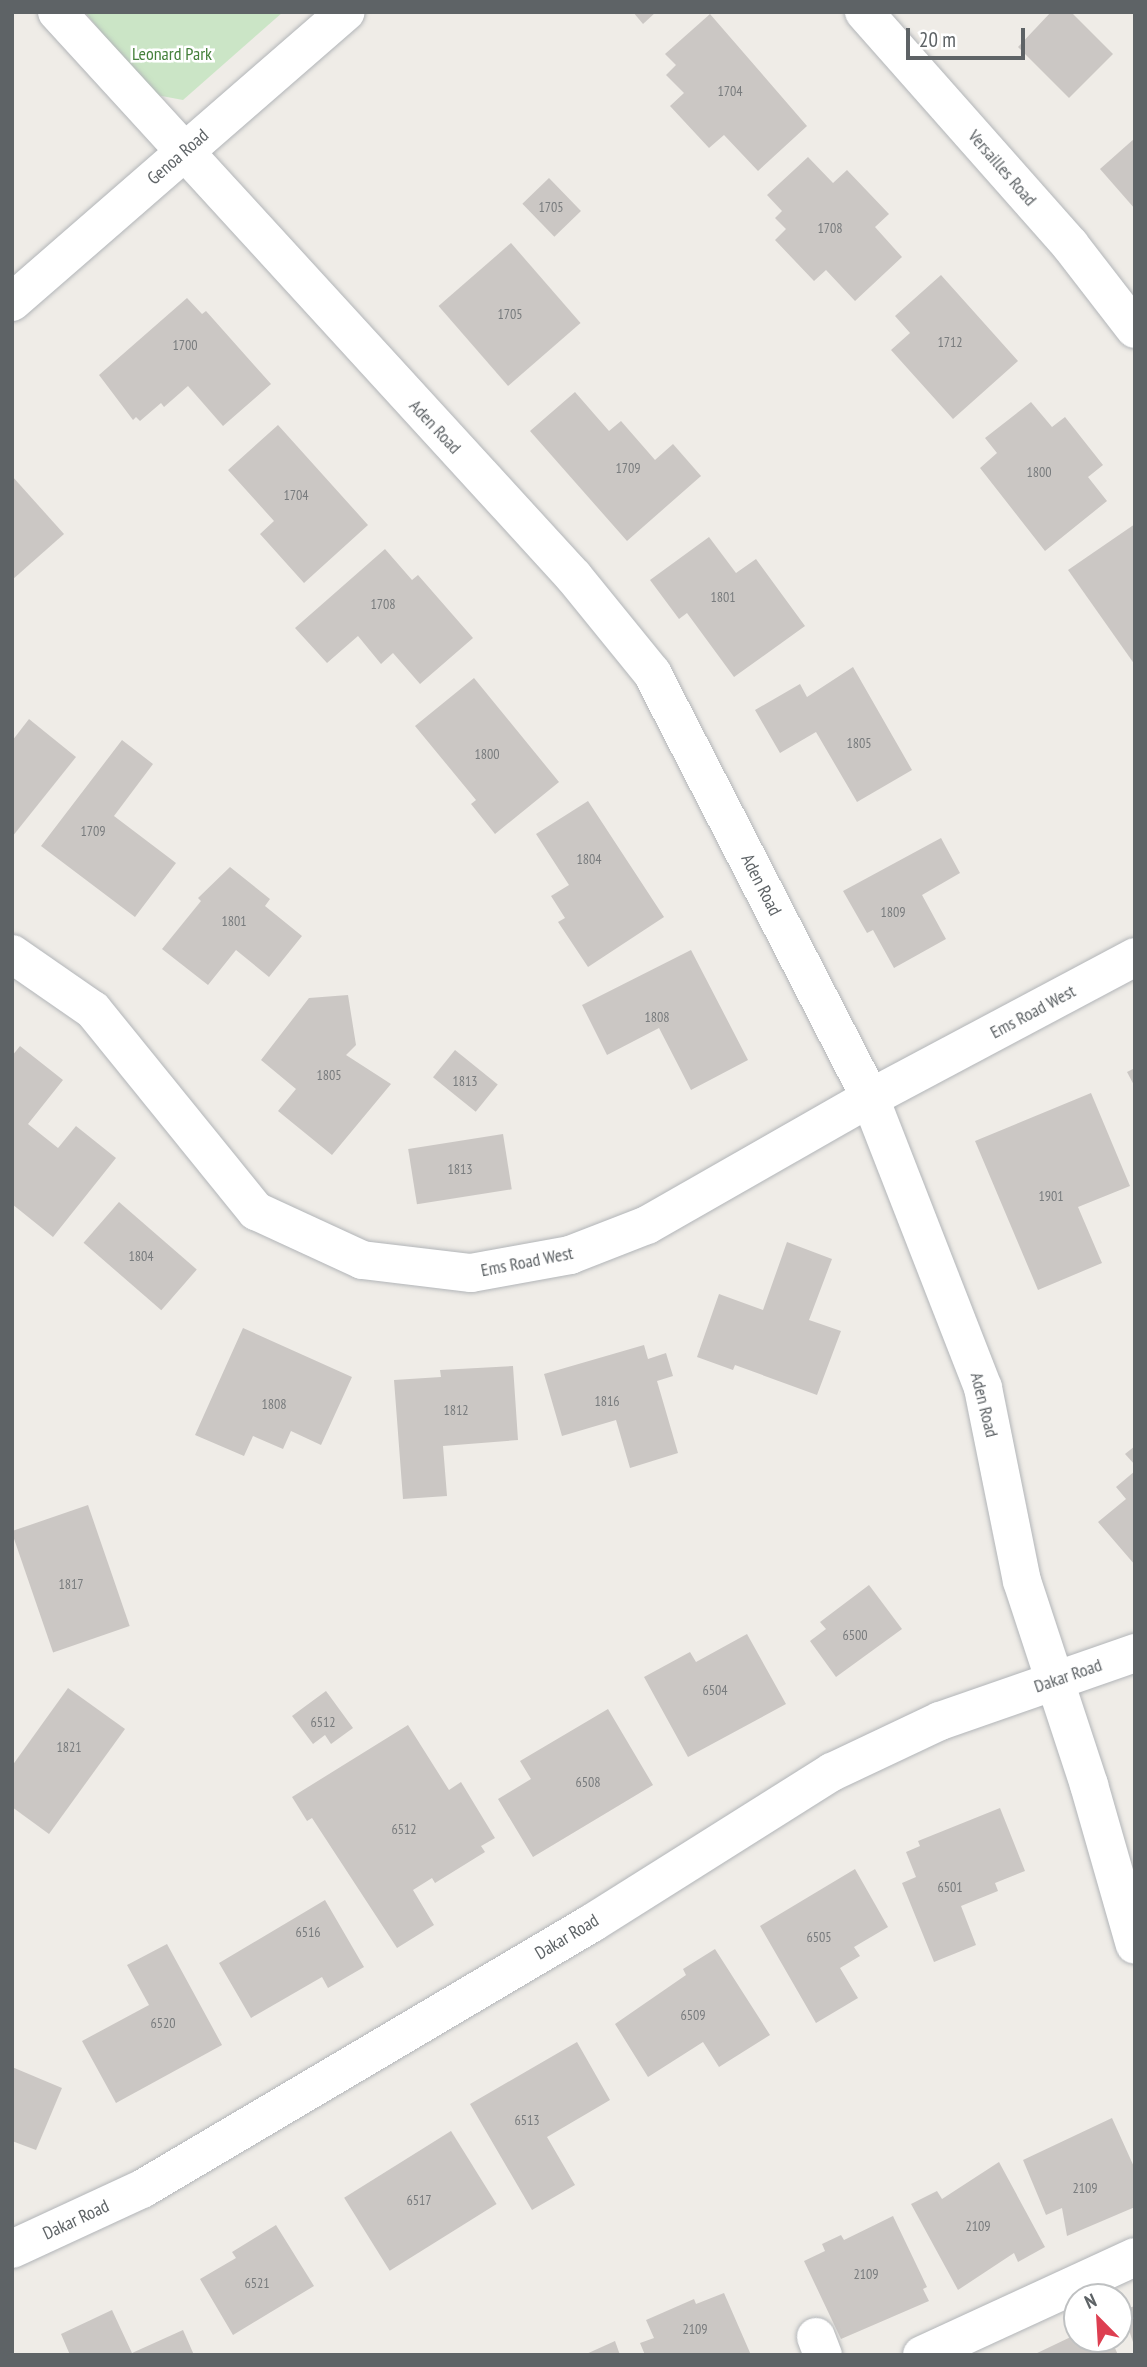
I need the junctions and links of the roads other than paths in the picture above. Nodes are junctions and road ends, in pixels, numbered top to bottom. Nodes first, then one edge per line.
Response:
1 (57, 12) edge
2 (346, 12) edge
3 (864, 12) edge
4 (182, 153) junction
5 (12, 302) edge
6 (1135, 329) edge
7 (12, 954) edge
8 (1135, 957) edge
9 (870, 1098) junction
10 (1135, 1653) edge
11 (1055, 1681) junction
12 (1135, 1945) edge
13 (12, 2249) edge
14 (1135, 2257) edge
15 (922, 2355) edge

1 - 4 street, Aden Road
2 - 4 street, Genoa Road
3 - 6 street, Versailles Road
4 - 5 street, Genoa Road
4 - 9 street, Aden Road
7 - 9 street, Ems Road West
8 - 9 street, Ems Road West
9 - 11 street, Aden Road
10 - 11 street, Dakar Road
11 - 12 street, Aden Road
11 - 13 street, Dakar Road
14 - 15 street

